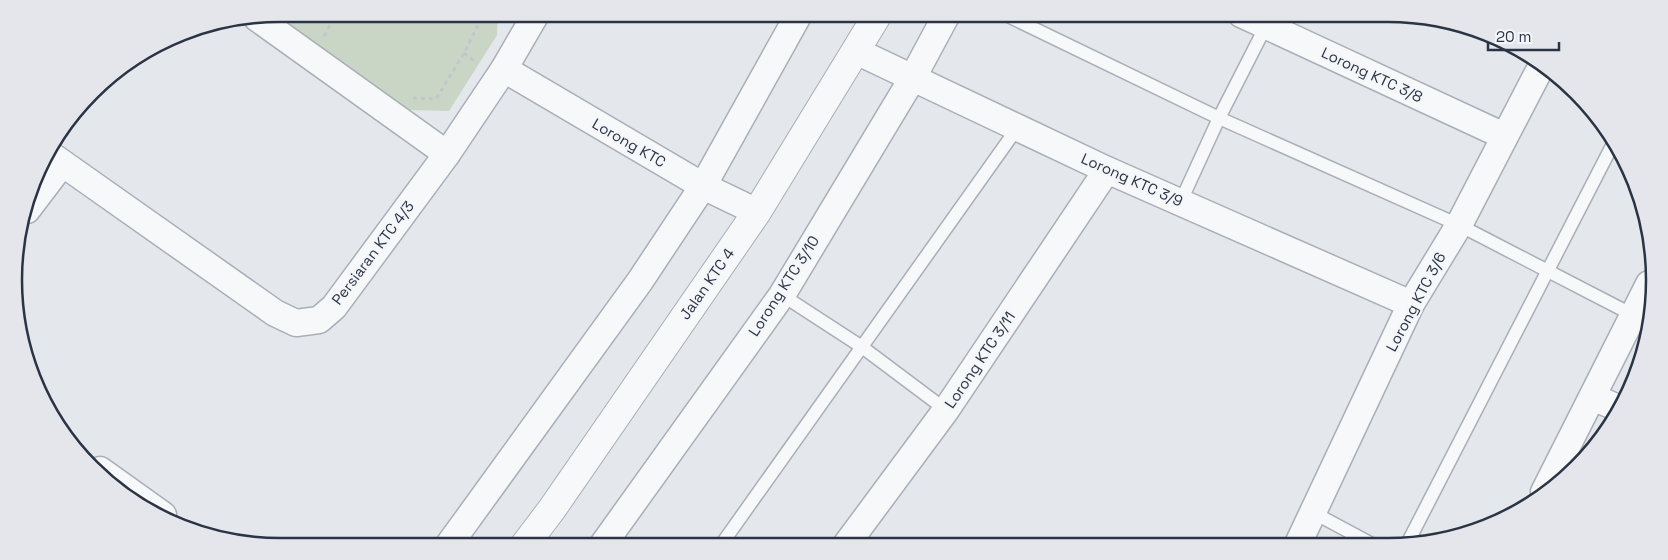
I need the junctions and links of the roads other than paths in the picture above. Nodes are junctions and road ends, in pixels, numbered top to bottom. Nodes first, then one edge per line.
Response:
1 (531, 22) edge
2 (794, 22) edge
3 (873, 22) edge
4 (943, 22) edge
5 (1021, 22) edge
6 (1268, 22) edge
7 (1273, 22) edge
8 (264, 23) edge
9 (856, 51) junction
10 (504, 69) junction
11 (1539, 71) edge
12 (912, 79) junction
13 (1219, 118) junction
14 (1018, 127) junction
15 (1504, 136) junction
16 (1610, 150) edge
17 (447, 154) junction
18 (55, 158) edge
19 (1107, 170) junction
20 (41, 185) edge
21 (703, 186) junction
22 (1181, 201) junction
23 (757, 212) junction
24 (1459, 225) junction
25 (1547, 271) junction
26 (782, 295) junction
27 (1643, 300) edge
28 (1411, 304) junction
29 (862, 347) junction
30 (1593, 397) junction
31 (1613, 406) edge
32 (946, 410) junction
33 (1550, 480) edge
34 (1314, 513) junction
35 (1411, 536) edge
36 (454, 538) edge
37 (530, 538) edge
38 (608, 538) edge
39 (726, 538) edge
40 (851, 538) edge
41 (1301, 538) edge
42 (1361, 538) edge

1 - 10 street, Persiaran KTC 4/3
2 - 21 street
3 - 9 street, Jalan KTC 4
4 - 12 street, Lorong KTC 3/10
5 - 13 lane
6 - 13 lane
7 - 15 street, Lorong KTC 3/8
8 - 17 street
9 - 12 street, Lorong KTC 3/9
9 - 23 street, Jalan KTC 4
10 - 17 street, Persiaran KTC 4/3
10 - 21 street, Lorong KTC
11 - 15 street, Lorong KTC 3/6
12 - 14 street, Lorong KTC 3/9
12 - 26 street, Lorong KTC 3/10
13 - 22 lane
13 - 24 lane
14 - 19 street, Lorong KTC 3/9
14 - 29 lane
15 - 24 street, Lorong KTC 3/6
16 - 25 lane
17 - 18 street, Persiaran KTC 4/3
18 - 20 street
19 - 22 street, Lorong KTC 3/9
19 - 32 street, Lorong KTC 3/11
21 - 23 street, Lorong KTC
21 - 36 street
22 - 28 street, Lorong KTC 3/9
23 - 37 street, Jalan KTC 4
24 - 25 lane
24 - 28 street, Lorong KTC 3/6
25 - 27 lane
25 - 35 lane
26 - 29 lane
26 - 38 street, Lorong KTC 3/10
27 - 30 street
28 - 34 street, Lorong KTC 3/6
29 - 32 lane
29 - 39 lane
30 - 31 street
30 - 33 street
32 - 40 street, Lorong KTC 3/11
34 - 41 street, Lorong KTC 3/6
34 - 42 lane

